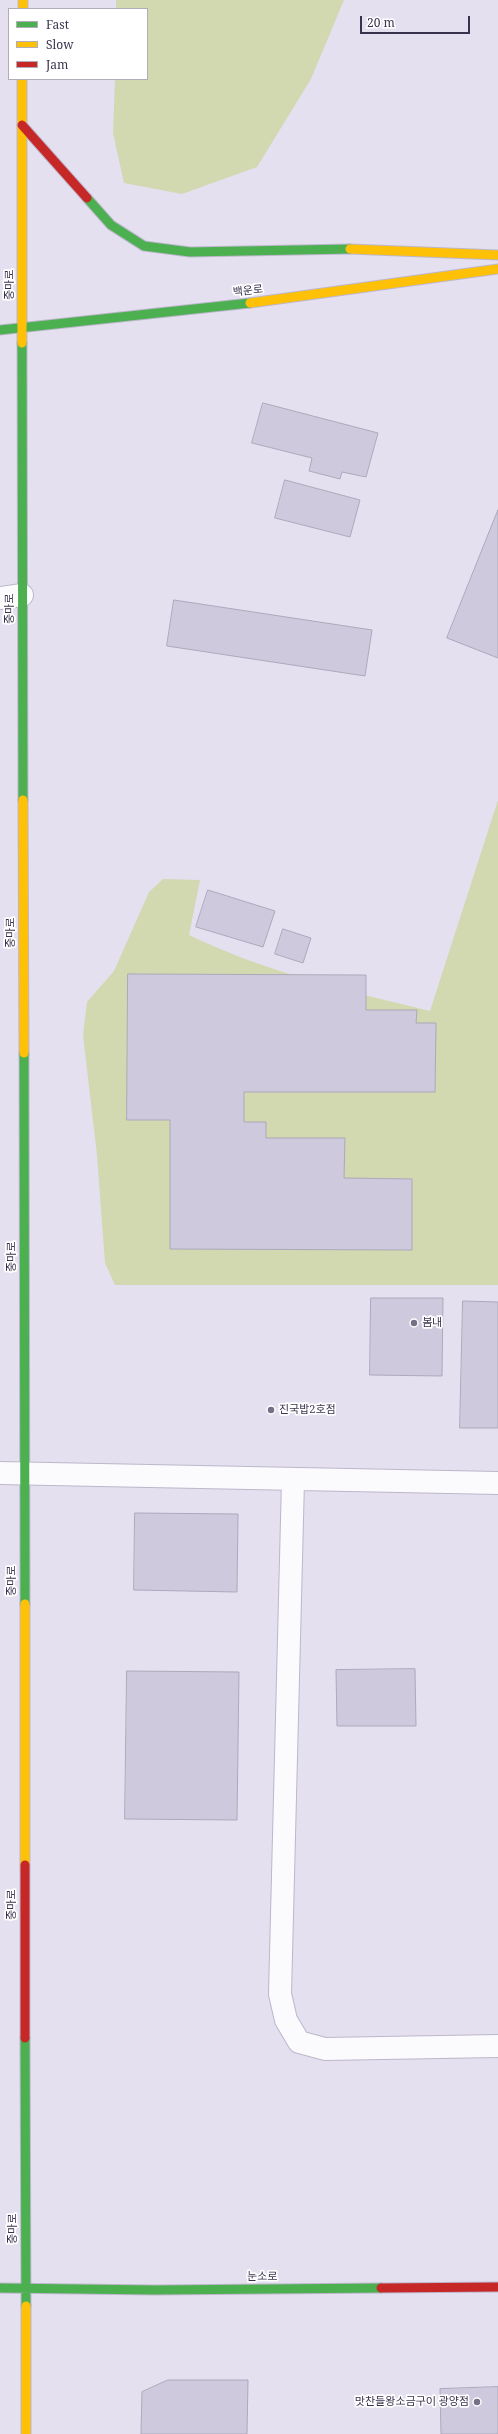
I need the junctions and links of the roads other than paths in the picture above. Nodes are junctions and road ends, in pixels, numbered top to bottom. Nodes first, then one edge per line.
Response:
1 (22, 80) edge
2 (22, 125) junction
3 (498, 255) edge
4 (498, 269) edge
5 (22, 327) junction
6 (0, 330) edge
7 (22, 595) junction
8 (0, 598) edge
9 (0, 1474) edge
10 (24, 1474) junction
11 (293, 1480) junction
12 (498, 1483) edge
13 (498, 2046) edge
14 (498, 2287) edge
15 (0, 2288) edge
16 (25, 2288) junction
17 (26, 2434) edge

1 - 2 street, 중마로
2 - 3 street
2 - 5 street, 중마로
4 - 5 street, 백운로
5 - 6 street, 백운로
5 - 7 street, 중마로
7 - 8 street
7 - 10 street, 중마로
9 - 10 street
10 - 11 street
10 - 16 street, 중마로
11 - 12 street
11 - 13 street
14 - 16 street, 눈소로
15 - 16 street, 눈소로
16 - 17 street, 중마로

